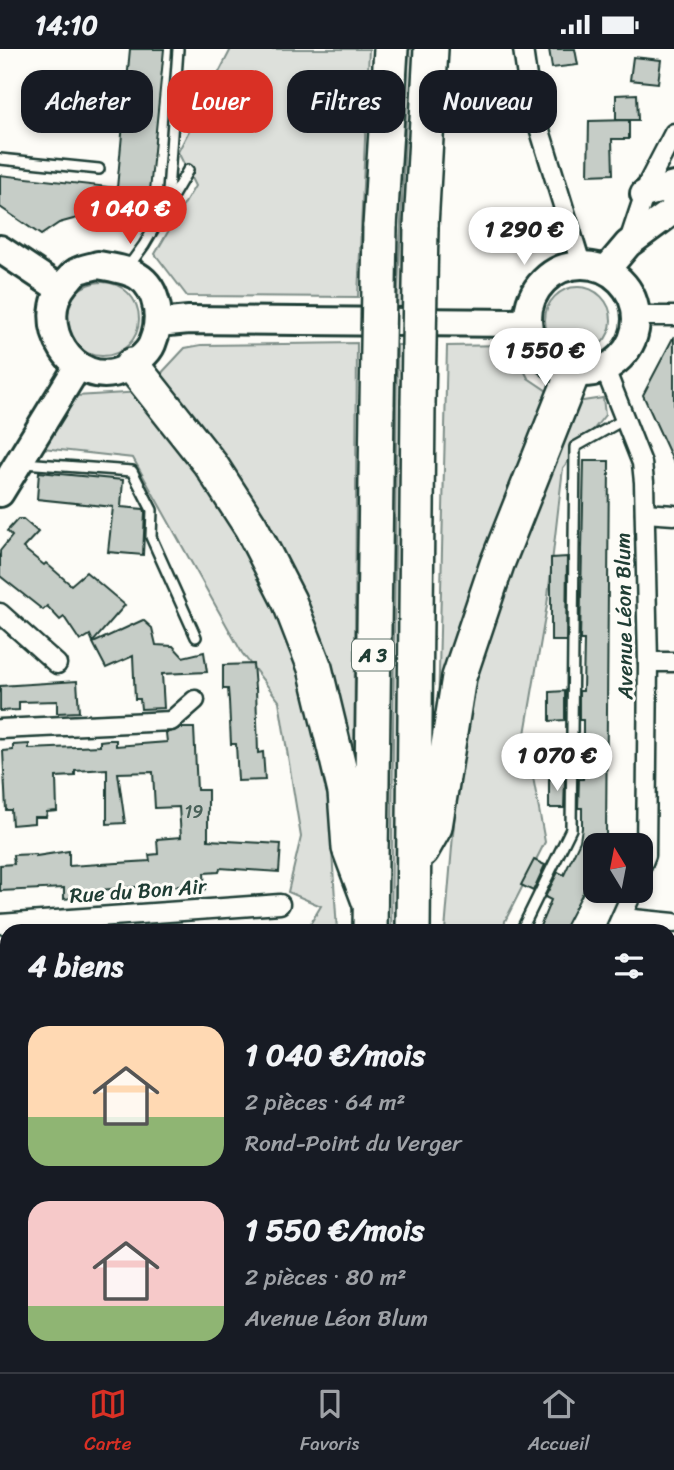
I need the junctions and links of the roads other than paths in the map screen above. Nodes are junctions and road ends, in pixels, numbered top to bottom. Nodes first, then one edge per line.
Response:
1 (178, 49) edge
2 (391, 49) edge
3 (431, 49) edge
4 (523, 49) edge
5 (674, 133) edge
6 (664, 152) junction
7 (0, 159) edge
8 (99, 169) dead end
9 (188, 170) dead end
10 (644, 194) junction
11 (673, 194) edge
12 (167, 206) junction
13 (628, 244) junction
14 (0, 250) edge
15 (593, 267) junction
16 (126, 270) junction
17 (60, 289) junction
18 (636, 316) junction
19 (674, 316) edge
20 (158, 323) junction
21 (527, 323) junction
22 (132, 365) junction
23 (78, 366) junction
24 (589, 371) junction
25 (624, 420) junction
26 (6, 480) edge
27 (645, 513) junction
28 (674, 515) edge
29 (0, 613) edge
30 (195, 637) dead end
31 (648, 662) junction
32 (674, 662) edge
33 (57, 664) dead end
34 (195, 700) dead end
35 (0, 729) edge
36 (646, 833) edge
37 (414, 864) junction
38 (628, 903) edge
39 (280, 904) dead end
40 (370, 917) edge
41 (674, 923) edge
42 (0, 924) edge
43 (413, 924) edge
44 (524, 924) edge
45 (619, 924) edge

1 - 12 lane
2 - 40 highway, A 3, bridge
3 - 37 highway, A 3, bridge
4 - 15 street
5 - 6 street
6 - 10 street
6 - 11 street
7 - 8 lane
9 - 12 lane
10 - 11 street
10 - 13 street
11 - 13 street
12 - 16 lane
13 - 15 street
14 - 17 street
15 - 18 street
15 - 21 street
16 - 17 street
16 - 20 street
17 - 23 street
18 - 19 street
18 - 24 street
20 - 21 street
20 - 22 street
21 - 24 street
22 - 23 street
22 - 40 highway
23 - 26 street
24 - 25 street, Avenue Léon Blum
24 - 37 highway
25 - 27 street, Avenue Léon Blum
25 - 44 lane
26 - 30 lane
27 - 28 street
27 - 31 street, Avenue Léon Blum
29 - 33 street
31 - 32 street
31 - 36 street, Avenue Léon Blum
34 - 35 street
37 - 43 highway, A 3
38 - 45 street
39 - 42 street, Rue du Bon Air
41 - 45 street

